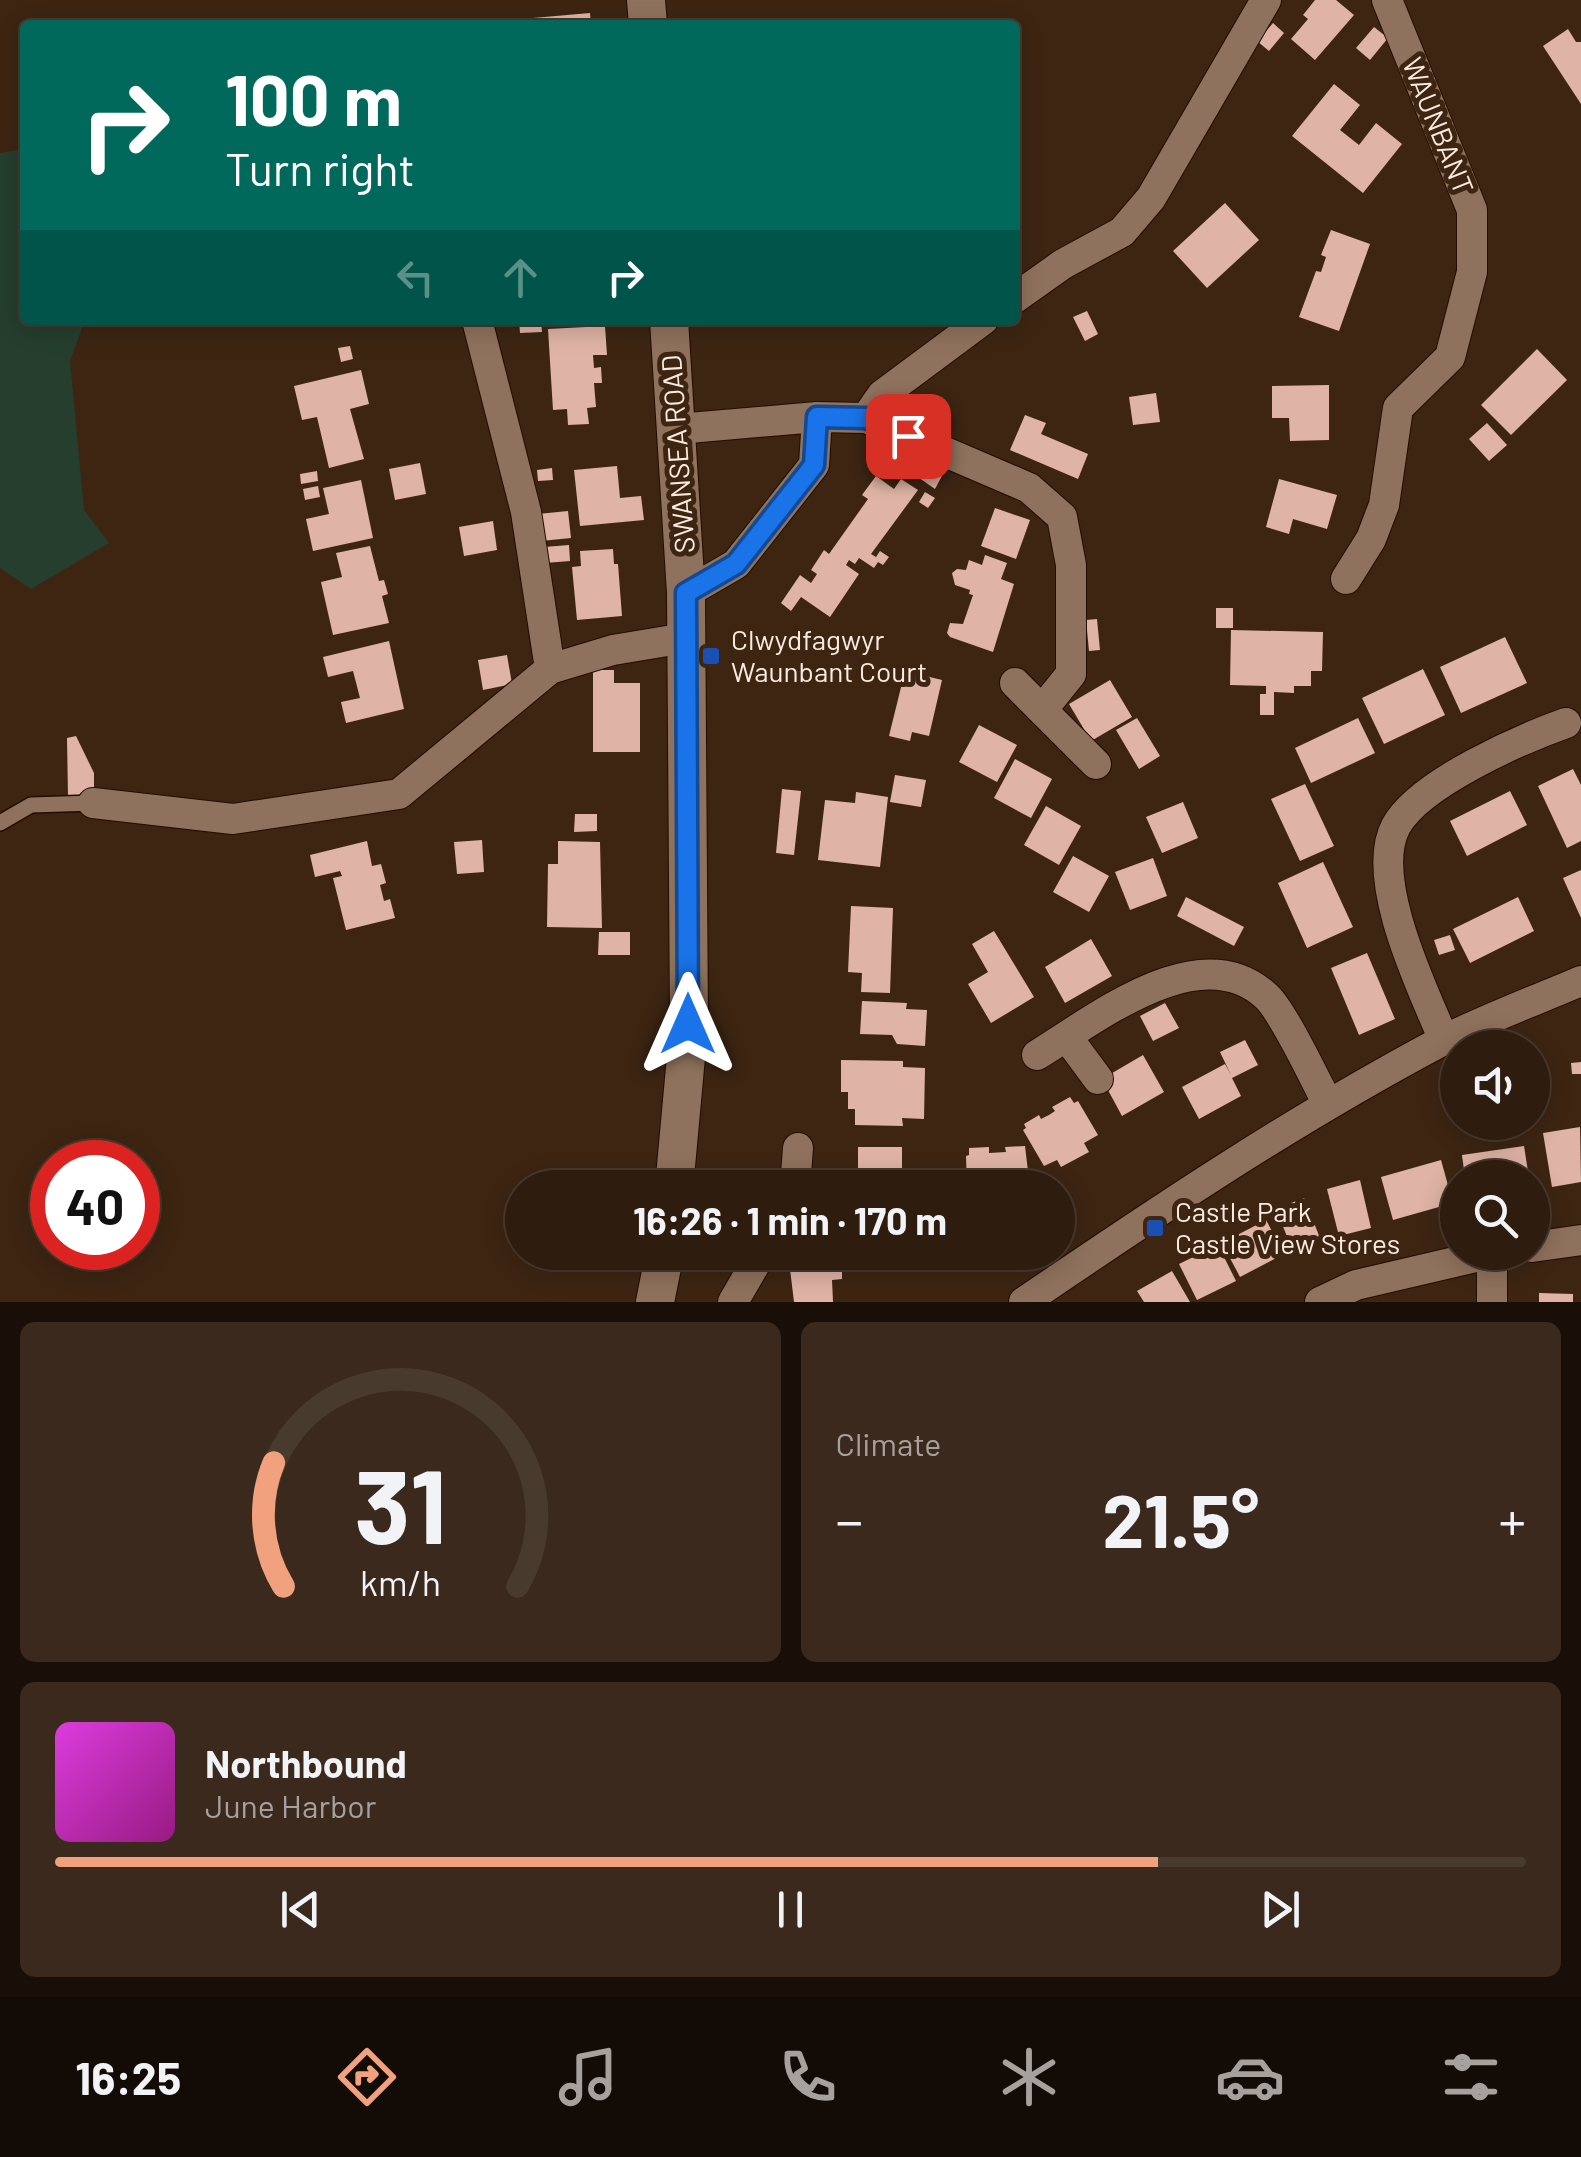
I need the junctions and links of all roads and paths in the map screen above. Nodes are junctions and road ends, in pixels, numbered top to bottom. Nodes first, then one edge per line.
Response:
1 (1266, 0) edge
2 (1387, 0) edge
3 (1020, 294) edge
4 (477, 325) edge
5 (669, 325) edge
6 (976, 325) edge
7 (817, 417) junction
8 (866, 418) junction
9 (677, 430) junction
10 (1346, 579) dead end
11 (686, 593) junction
12 (685, 638) junction
13 (550, 670) junction
14 (1015, 683) dead end
15 (1042, 710) junction
16 (1566, 723) dead end
17 (1096, 764) dead end
18 (93, 803) joint
19 (0, 823) edge
20 (1581, 981) edge
21 (1467, 1030) edge
22 (1440, 1031) edge
23 (1067, 1037) junction
24 (1440, 1042) edge
25 (1036, 1055) dead end
26 (1098, 1079) dead end
27 (1328, 1104) junction
28 (798, 1148) dead end
29 (676, 1170) edge
30 (796, 1170) edge
31 (1581, 1240) edge
32 (1550, 1244) edge
33 (1440, 1266) edge
34 (661, 1270) edge
35 (752, 1270) edge
36 (1493, 1270) edge
37 (655, 1302) edge
38 (734, 1302) edge
39 (1024, 1302) edge
40 (1320, 1302) edge
41 (1492, 1302) edge

1 - 3 street
2 - 10 street, WAUNBANT
4 - 13 street
5 - 9 street, SWANSEA ROAD
6 - 8 street
7 - 8 street
7 - 9 street
7 - 11 street
8 - 15 street
9 - 11 street, SWANSEA ROAD
11 - 12 street, SWANSEA ROAD
12 - 13 street
12 - 29 street, SWANSEA ROAD
13 - 18 street
14 - 15 street
15 - 17 street
16 - 22 street
18 - 19 lane
20 - 21 street
23 - 25 street
23 - 26 street
23 - 27 street
24 - 27 street
27 - 39 street
28 - 30 street
31 - 32 street
33 - 40 street
34 - 37 street
35 - 38 street
36 - 41 street

